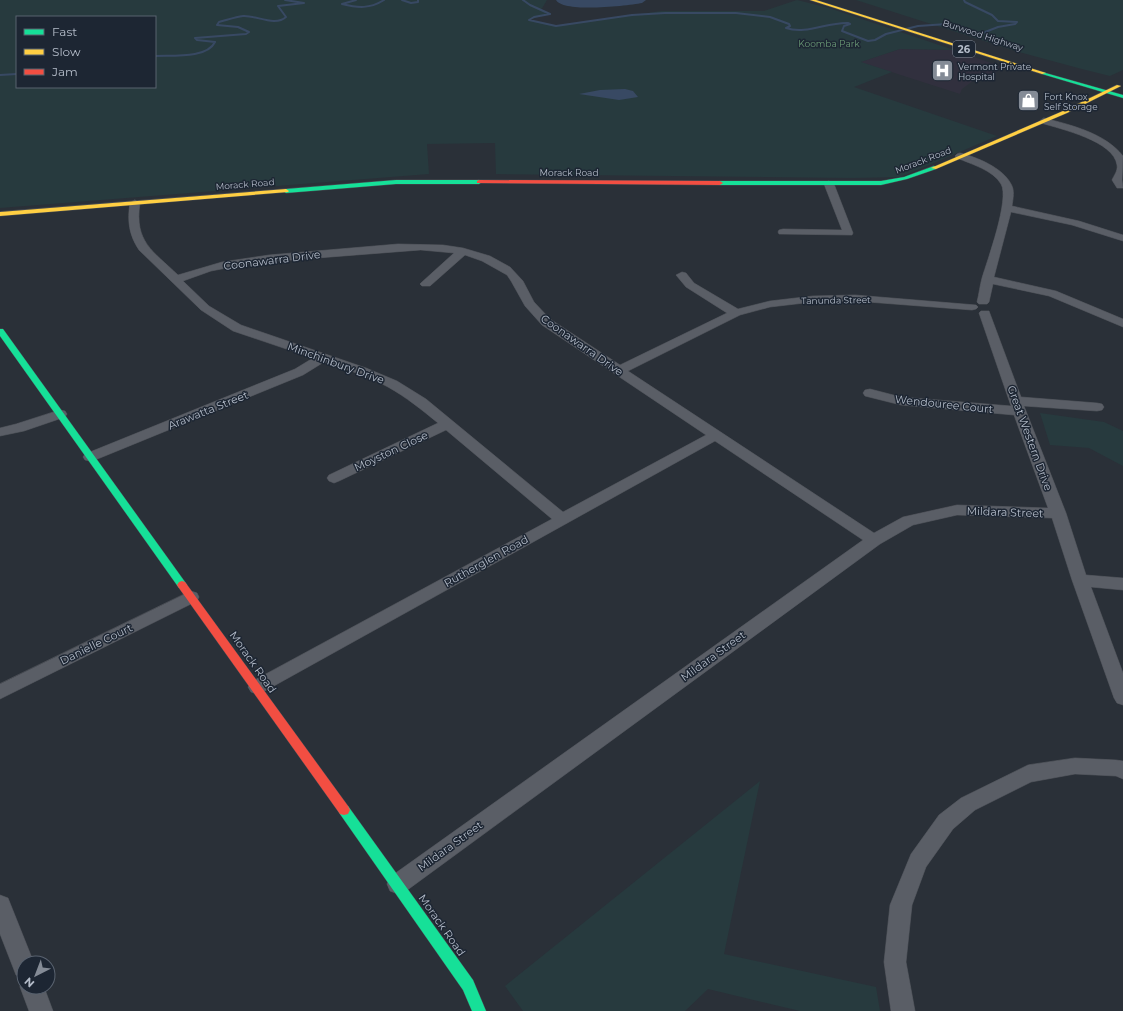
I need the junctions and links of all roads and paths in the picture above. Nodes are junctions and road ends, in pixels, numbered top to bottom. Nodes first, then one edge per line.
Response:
1 (812, 0) edge
2 (838, 0) edge
3 (1121, 86) edge
4 (1107, 92) junction
5 (1123, 96) edge
6 (1044, 121) junction
7 (1120, 155) edge
8 (960, 156) junction
9 (829, 184) junction
10 (1120, 186) dead end
11 (135, 203) junction
12 (1007, 210) junction
13 (0, 214) edge
14 (783, 232) dead end
15 (1123, 238) edge
16 (463, 252) junction
17 (682, 275) dead end
18 (987, 279) junction
19 (176, 280) junction
20 (426, 284) dead end
21 (980, 307) junction
22 (736, 313) junction
23 (1123, 323) edge
24 (0, 331) edge
25 (323, 357) junction
26 (618, 371) junction
27 (870, 393) dead end
28 (1017, 406) junction
29 (1098, 407) dead end
30 (56, 409) junction
31 (448, 424) junction
32 (0, 431) edge
33 (716, 435) junction
34 (90, 457) junction
35 (334, 478) dead end
36 (1058, 513) junction
37 (562, 519) junction
38 (874, 540) junction
39 (1080, 580) junction
40 (1123, 584) edge
41 (192, 597) junction
42 (257, 687) junction
43 (0, 692) edge
44 (1123, 698) edge
45 (1123, 770) edge
46 (398, 884) junction
47 (0, 906) edge
48 (19, 955) edge
49 (35, 995) edge
50 (41, 1011) edge
51 (479, 1011) edge
52 (903, 1011) edge

1 - 4 main road, Burwood Highway / 26
2 - 3 main road, Burwood Highway / 26
3 - 4 main road, Morack Road
4 - 5 main road, Burwood Highway / 26
4 - 6 main road, Morack Road
6 - 7 street
6 - 8 main road, Morack Road
7 - 10 street
8 - 9 main road, Morack Road
8 - 12 street, Great Western Drive
9 - 11 main road, Morack Road
9 - 14 street
11 - 13 main road, Morack Road
11 - 19 street, Minchinbury Drive
12 - 15 street
12 - 18 street, Great Western Drive
16 - 19 street, Coonawarra Drive
16 - 20 street
16 - 26 street, Coonawarra Drive
17 - 22 street
18 - 21 street, Great Western Drive
18 - 23 street
19 - 25 street, Minchinbury Drive
21 - 22 street, Tanunda Street
21 - 28 street, Great Western Drive
22 - 26 street, Tanunda Street
24 - 30 main road, Morack Road
25 - 31 street, Minchinbury Drive
25 - 34 street, Arawatta Street
26 - 33 street, Coonawarra Drive
27 - 28 street, Wendouree Court
28 - 29 street, Wendouree Court
28 - 36 street, Great Western Drive
30 - 32 street
30 - 34 main road, Morack Road
31 - 35 street, Moyston Close
31 - 37 street, Minchinbury Drive
33 - 37 street, Rutherglen Road
33 - 38 street, Coonawarra Drive
34 - 41 main road, Morack Road
36 - 38 street, Mildara Street
36 - 39 street, Great Western Drive
37 - 42 street, Rutherglen Road
38 - 46 street, Mildara Street
39 - 40 street
39 - 44 street, Great Western Drive
41 - 42 main road, Morack Road
41 - 43 street, Danielle Court
42 - 46 main road, Morack Road
45 - 52 street
46 - 51 main road, Morack Road
47 - 48 street
49 - 50 street

